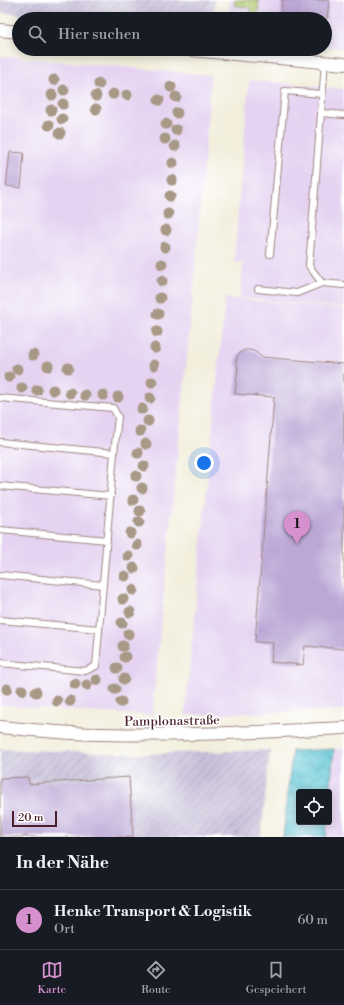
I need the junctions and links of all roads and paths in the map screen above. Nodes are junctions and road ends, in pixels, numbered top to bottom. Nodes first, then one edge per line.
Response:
1 (0, 30) edge
2 (12, 31) edge
3 (259, 56) edge
4 (325, 62) junction
5 (344, 64) edge
6 (322, 94) junction
7 (321, 111) junction
8 (344, 115) edge
9 (270, 254) dead end
10 (322, 283) junction
11 (344, 285) edge
12 (258, 289) dead end
13 (0, 398) edge
14 (0, 442) edge
15 (114, 453) junction
16 (0, 486) edge
17 (111, 496) junction
18 (0, 530) edge
19 (107, 540) junction
20 (0, 575) edge
21 (103, 584) junction
22 (0, 620) edge
23 (99, 629) junction
24 (0, 663) edge
25 (0, 727) edge
26 (344, 728) edge

1 - 2 street
3 - 4 street
4 - 5 street
4 - 6 lane
6 - 7 lane
6 - 9 lane
7 - 8 lane
7 - 10 lane
10 - 11 lane
10 - 12 lane
13 - 15 lane
14 - 15 lane
15 - 17 lane
16 - 17 lane
17 - 19 lane
18 - 19 lane
19 - 21 lane
20 - 21 lane
21 - 23 lane
22 - 23 lane
23 - 24 lane
25 - 26 street, Pamplonastraße

